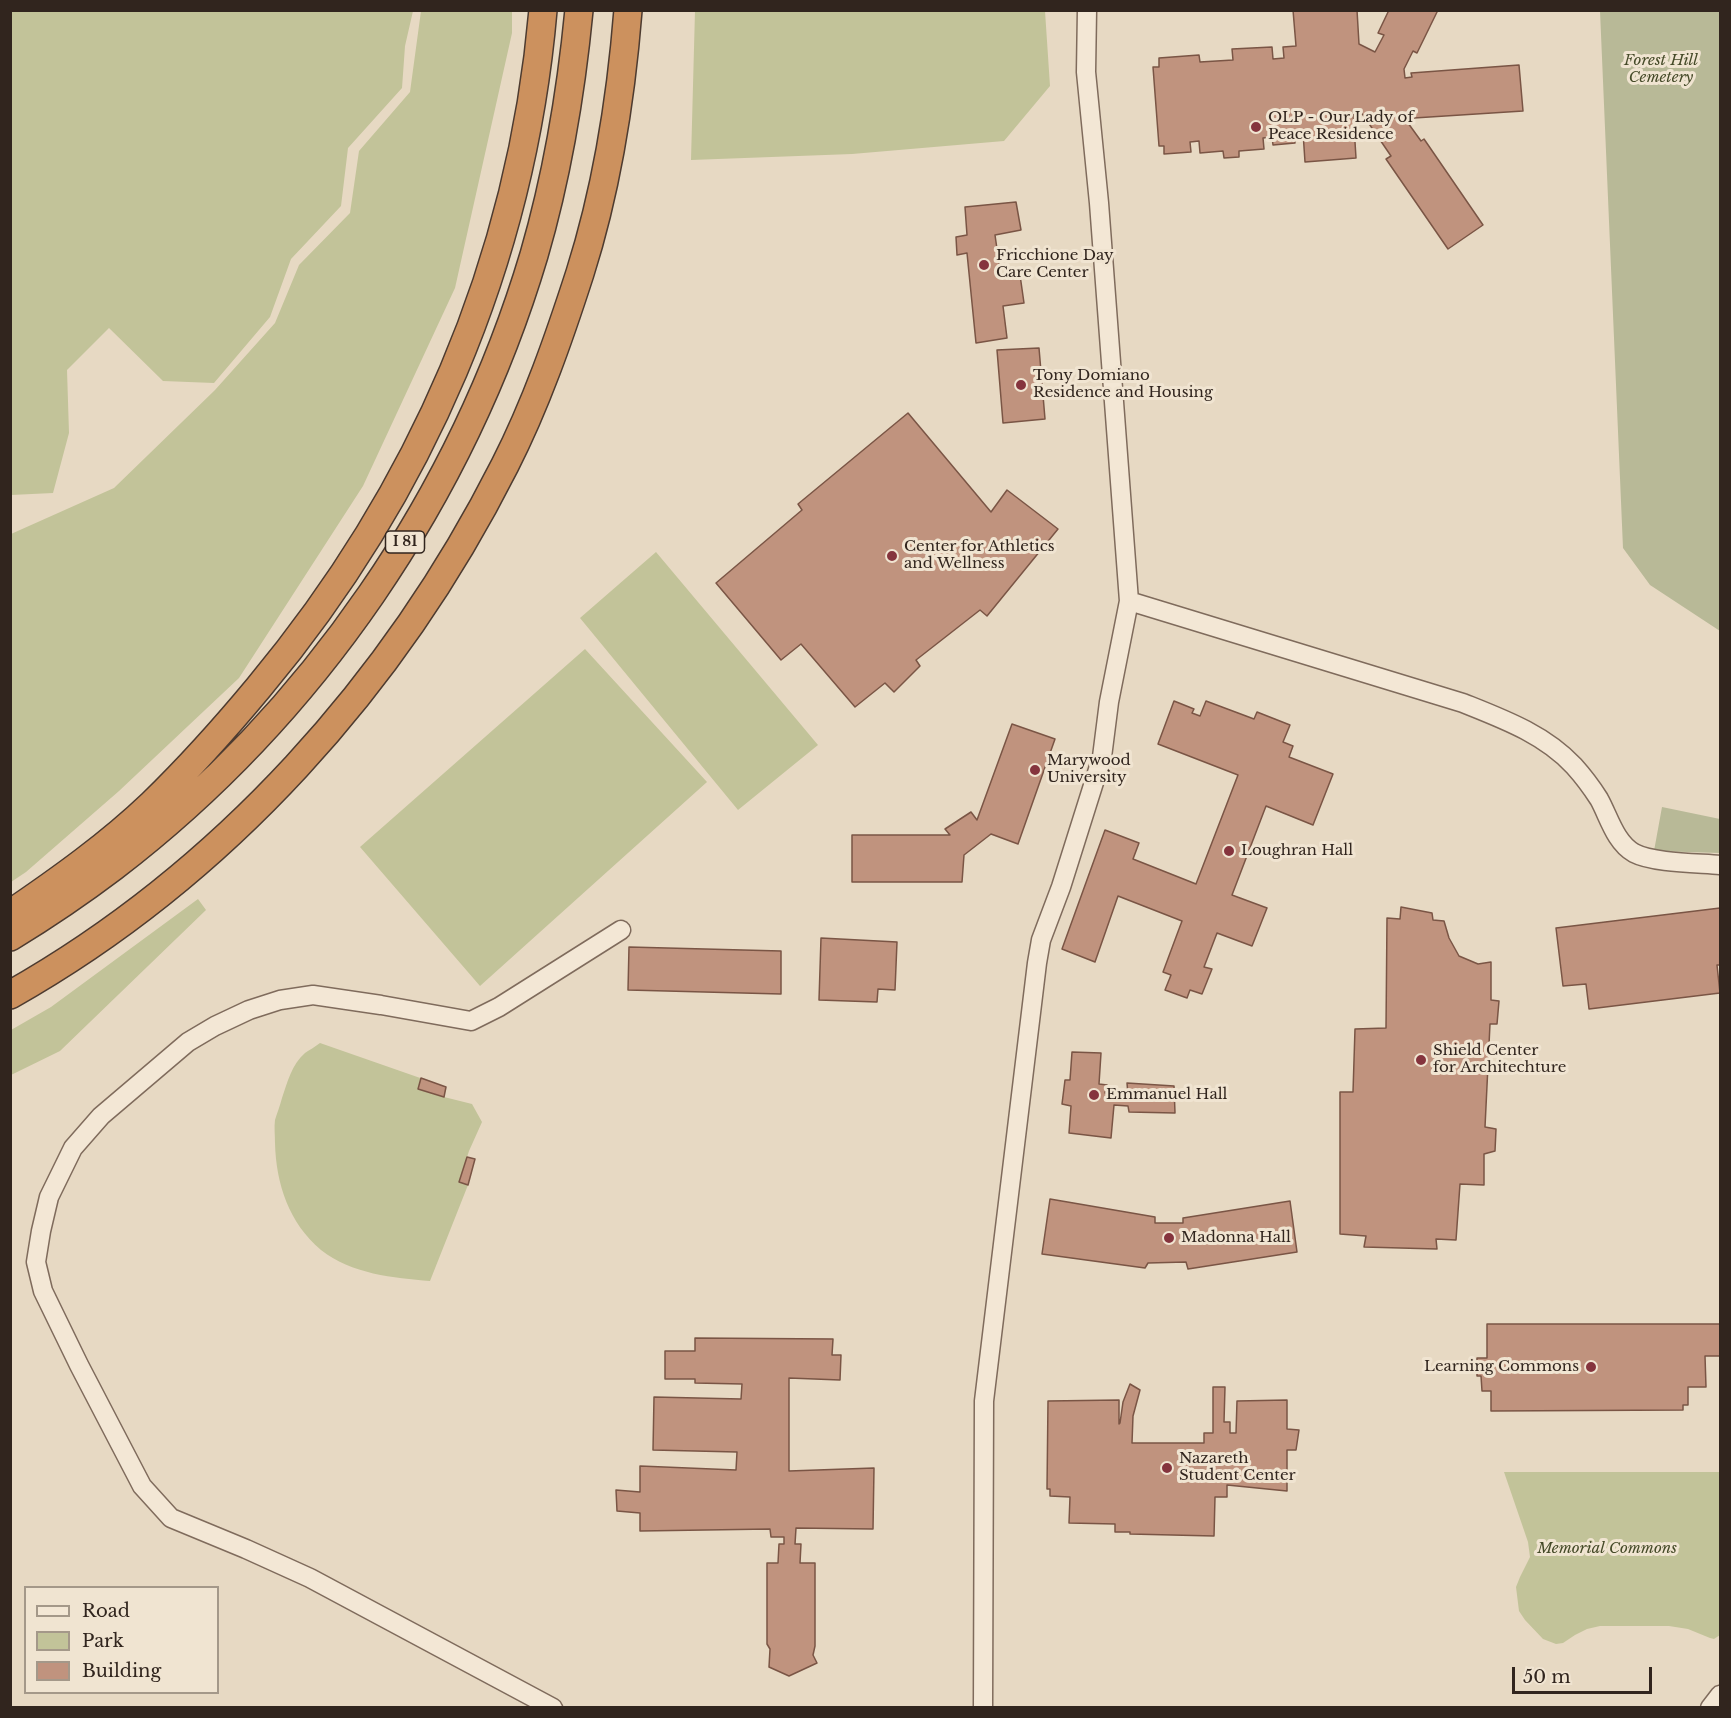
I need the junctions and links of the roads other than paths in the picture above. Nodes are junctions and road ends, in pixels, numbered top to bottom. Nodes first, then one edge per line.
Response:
1 (543, 10) edge
2 (579, 10) edge
3 (628, 10) edge
4 (1087, 10) edge
5 (1128, 601) junction
6 (1720, 865) edge
7 (10, 914) edge
8 (621, 930) dead end
9 (10, 937) edge
10 (10, 995) edge
11 (1720, 1695) edge
12 (553, 1707) edge
13 (983, 1707) edge
14 (1710, 1707) edge

1 - 7 highway
2 - 9 highway, I 81
3 - 10 highway
4 - 5 street
5 - 6 street
5 - 13 street
8 - 12 street
11 - 14 street

